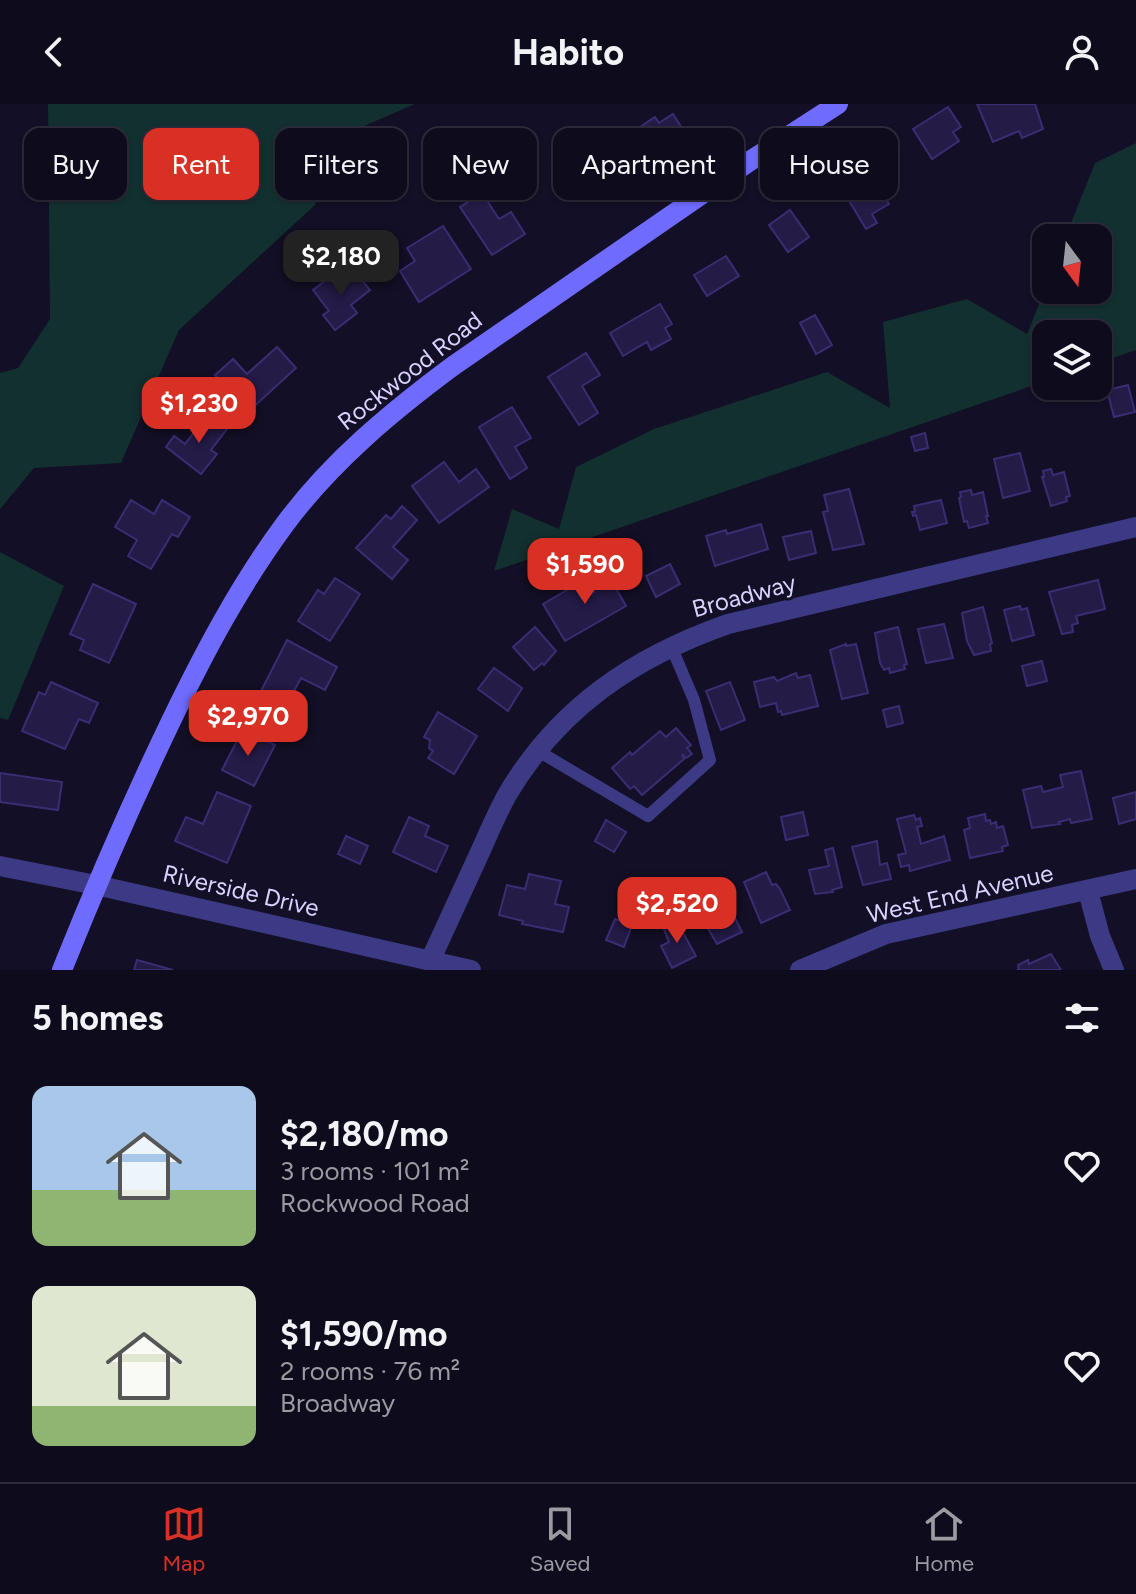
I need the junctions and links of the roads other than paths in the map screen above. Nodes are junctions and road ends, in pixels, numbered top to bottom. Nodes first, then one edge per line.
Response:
1 (838, 104) edge
2 (1136, 527) edge
3 (671, 646) junction
4 (538, 751) junction
5 (0, 866) edge
6 (1136, 879) edge
7 (96, 885) junction
8 (1088, 891) junction
9 (430, 961) junction
10 (62, 970) edge
11 (471, 970) edge
12 (800, 970) edge
13 (1114, 970) edge

1 - 7 street, Rockwood Road
2 - 3 street, Broadway
3 - 4 street, Broadway
3 - 4 lane
4 - 9 street, Broadway
5 - 7 street, Riverside Drive
6 - 8 street, West End Avenue
7 - 9 street, Riverside Drive
7 - 10 street, Rockwood Road
8 - 12 street, West End Avenue
8 - 13 street
9 - 11 street, Riverside Drive

